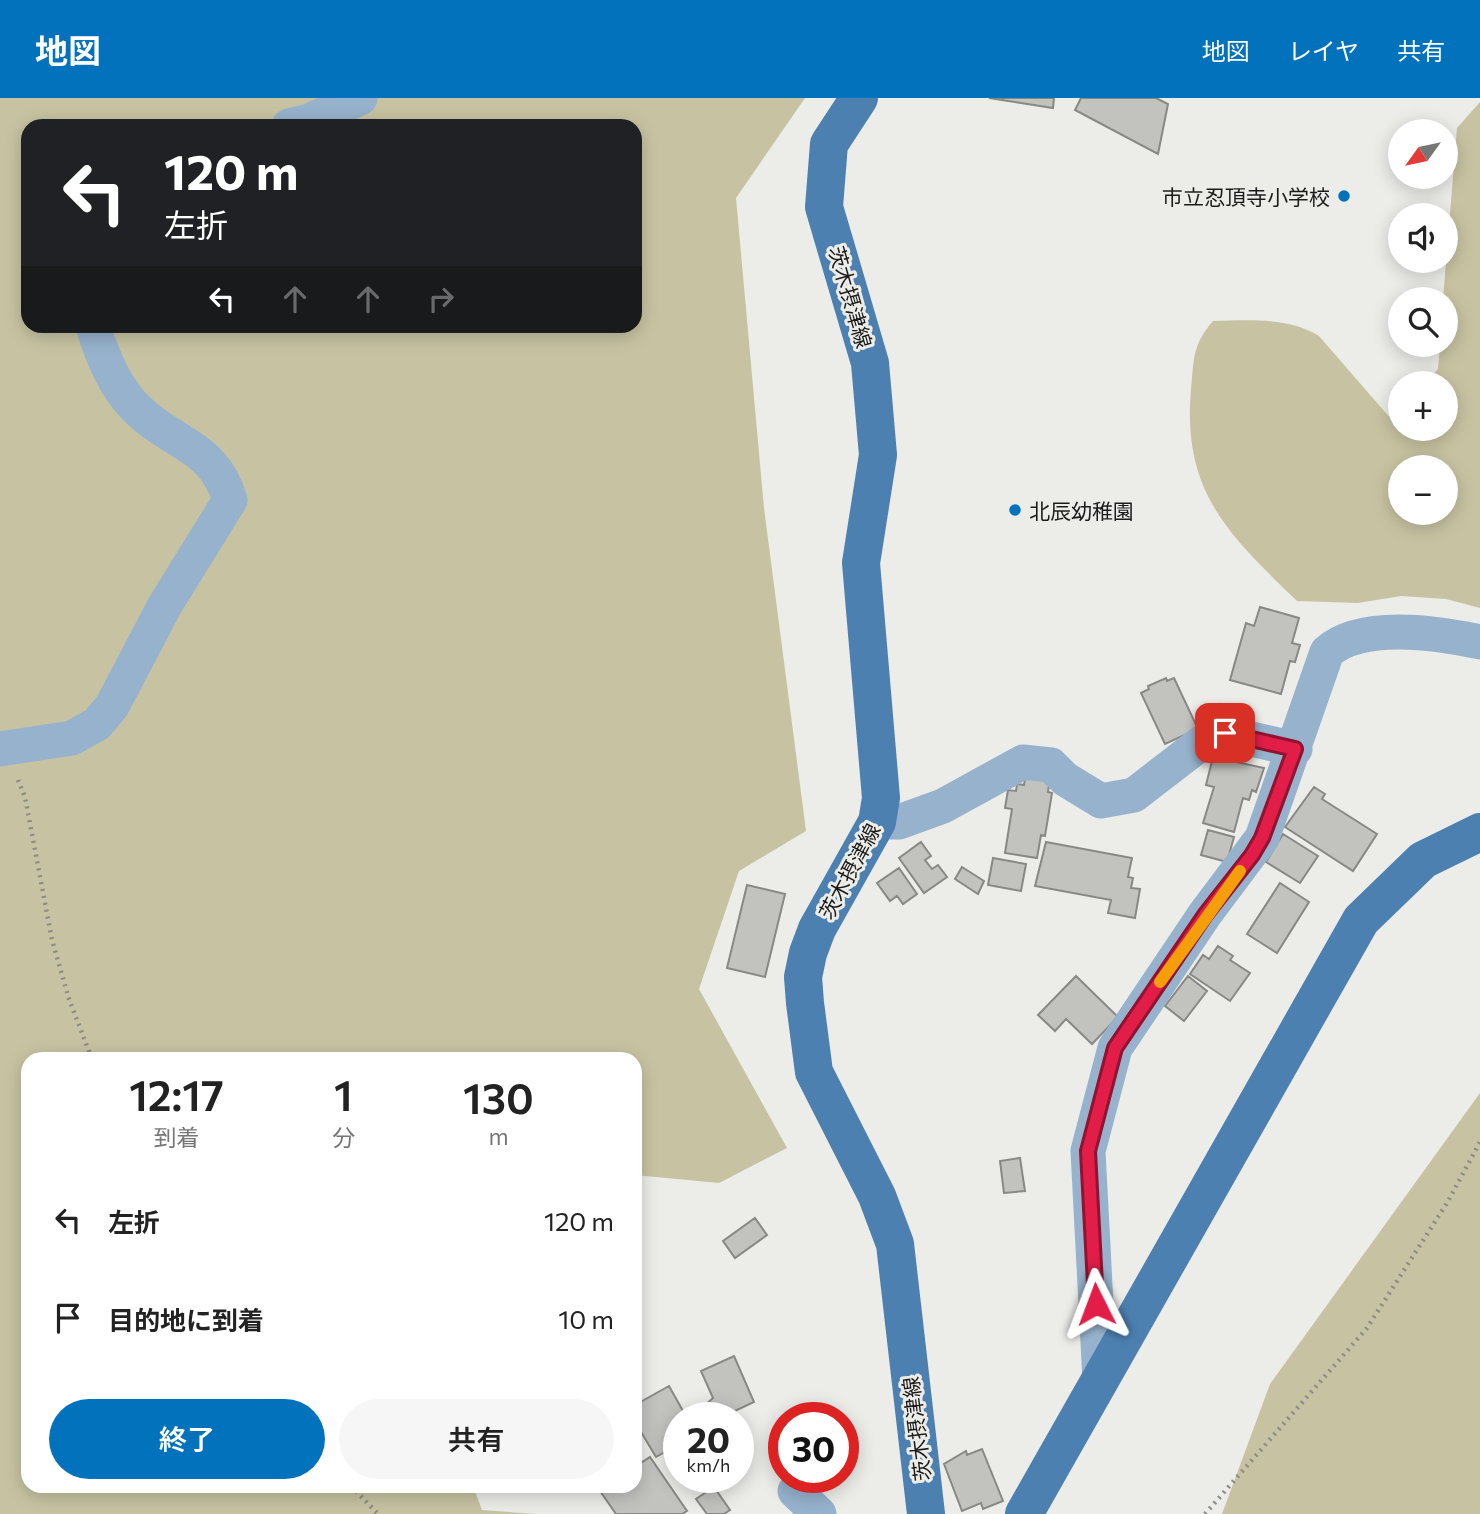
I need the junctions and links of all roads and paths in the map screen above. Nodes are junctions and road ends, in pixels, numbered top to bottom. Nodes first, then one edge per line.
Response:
1 (360, 98) edge
2 (859, 98) edge
3 (313, 119) edge
4 (95, 333) edge
5 (1480, 642) edge
6 (1295, 749) junction
7 (3, 750) edge
8 (877, 822) junction
9 (1480, 832) edge
10 (89, 1052) edge
11 (1480, 1142) edge
12 (1100, 1381) junction
13 (358, 1493) edge
14 (379, 1514) edge
15 (926, 1514) edge
16 (1024, 1514) edge
17 (1205, 1514) edge

1 - 3 street
2 - 8 main road, 茨木摂津線
4 - 7 street
5 - 6 street
6 - 8 street
6 - 12 street
7 - 10 path
8 - 15 main road, 茨木摂津線
9 - 12 main road
11 - 17 path
12 - 16 main road
13 - 14 path

